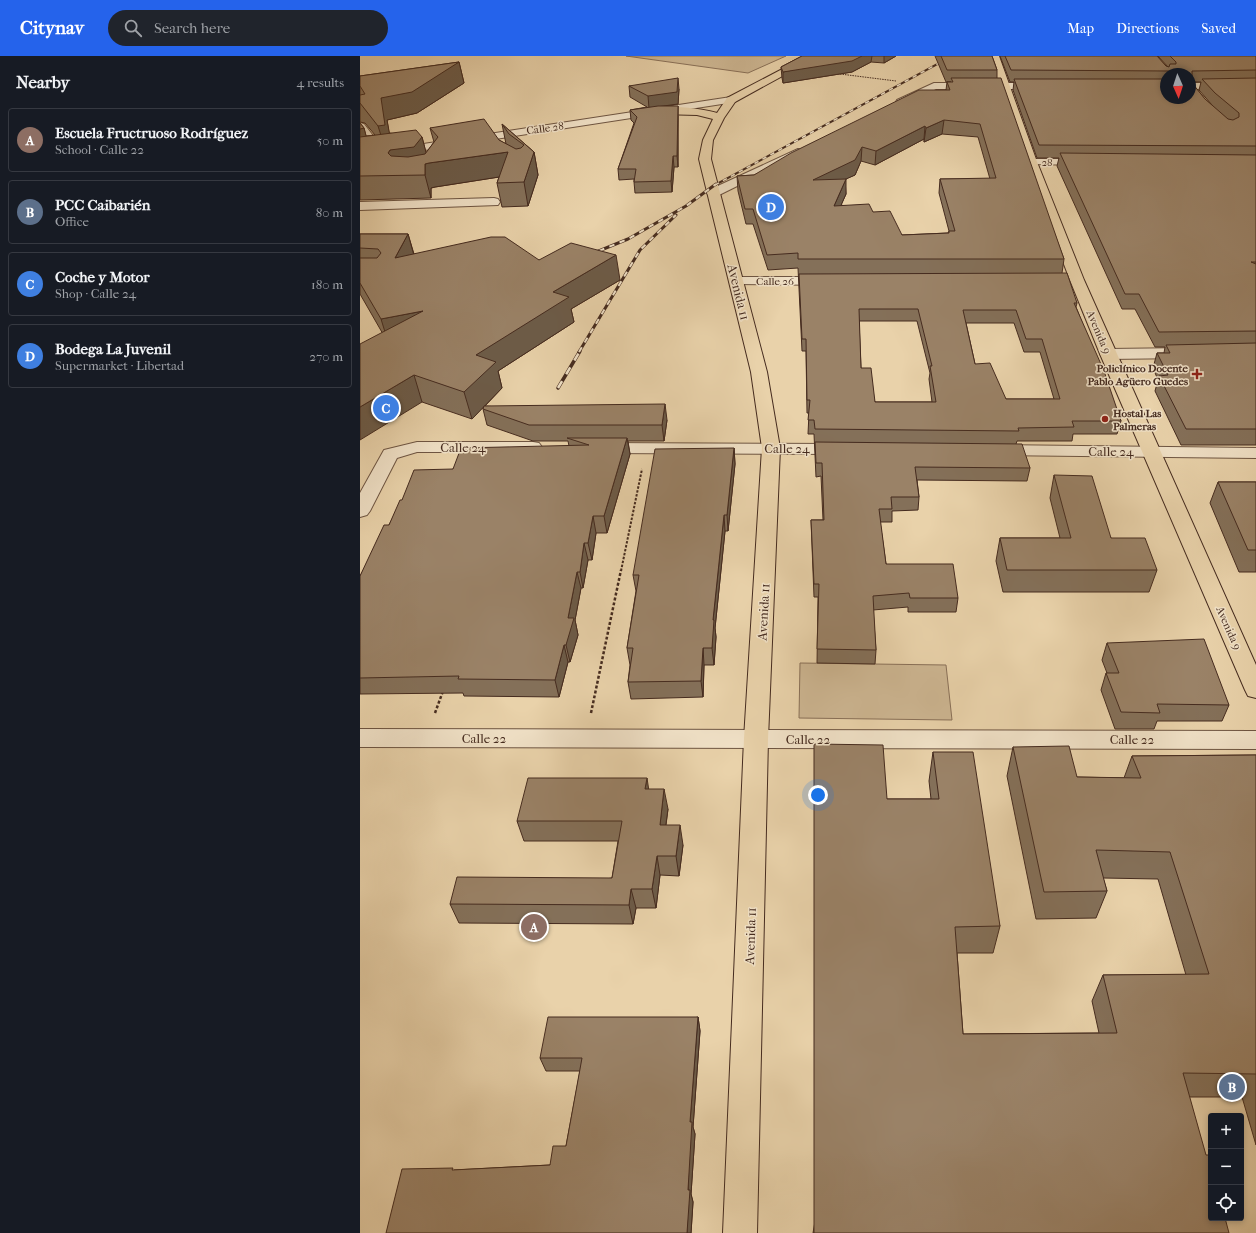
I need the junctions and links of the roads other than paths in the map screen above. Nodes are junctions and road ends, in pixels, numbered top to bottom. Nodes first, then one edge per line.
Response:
1 (814, 56) edge
2 (994, 56) edge
3 (1005, 86) junction
4 (1051, 86) edge
5 (1256, 86) edge
6 (1196, 87) edge
7 (1196, 94) edge
8 (1199, 98) edge
9 (731, 100) junction
10 (891, 107) edge
11 (659, 111) junction
12 (718, 118) junction
13 (360, 126) edge
14 (492, 136) junction
15 (498, 146) edge
16 (806, 148) edge
17 (381, 154) junction
18 (360, 157) edge
19 (1031, 162) junction
20 (1101, 162) edge
21 (713, 193) junction
22 (494, 202) dead end
23 (360, 206) edge
24 (737, 281) junction
25 (840, 281) edge
26 (1202, 353) edge
27 (1108, 354) junction
28 (552, 447) edge
29 (583, 448) edge
30 (771, 448) junction
31 (858, 449) edge
32 (977, 450) edge
33 (1151, 451) junction
34 (1256, 453) edge
35 (360, 512) edge
36 (1256, 690) edge
37 (360, 738) edge
38 (756, 738) junction
39 (1256, 740) edge
40 (740, 1233) edge

1 - 9 main road, Avenida 11
2 - 3 main road, Avenida 9
3 - 4 street
3 - 10 street
3 - 19 main road, Avenida 9
5 - 6 street
7 - 8 street
9 - 11 street, Calle 28
9 - 12 main road, Avenida 11
11 - 12 main road
11 - 14 street, Calle 28
12 - 21 main road, Avenida 11
13 - 17 street
14 - 15 street
14 - 17 street, Calle 28
16 - 21 street
17 - 18 street, Calle 28
19 - 20 street, 28
19 - 27 main road, Avenida 9
21 - 24 main road, Avenida 11
22 - 23 street
24 - 25 street, Calle 26
24 - 30 main road, Avenida 11
26 - 27 street
27 - 33 main road, Avenida 9
28 - 35 street, Calle 24
29 - 30 street, Calle 24
30 - 31 street, Calle 24
30 - 38 main road, Avenida 11
32 - 33 street, Calle 24
33 - 34 street, Calle 24
33 - 36 main road, Avenida 9
37 - 38 street, Calle 22
38 - 39 street, Calle 22
38 - 40 main road, Avenida 11

